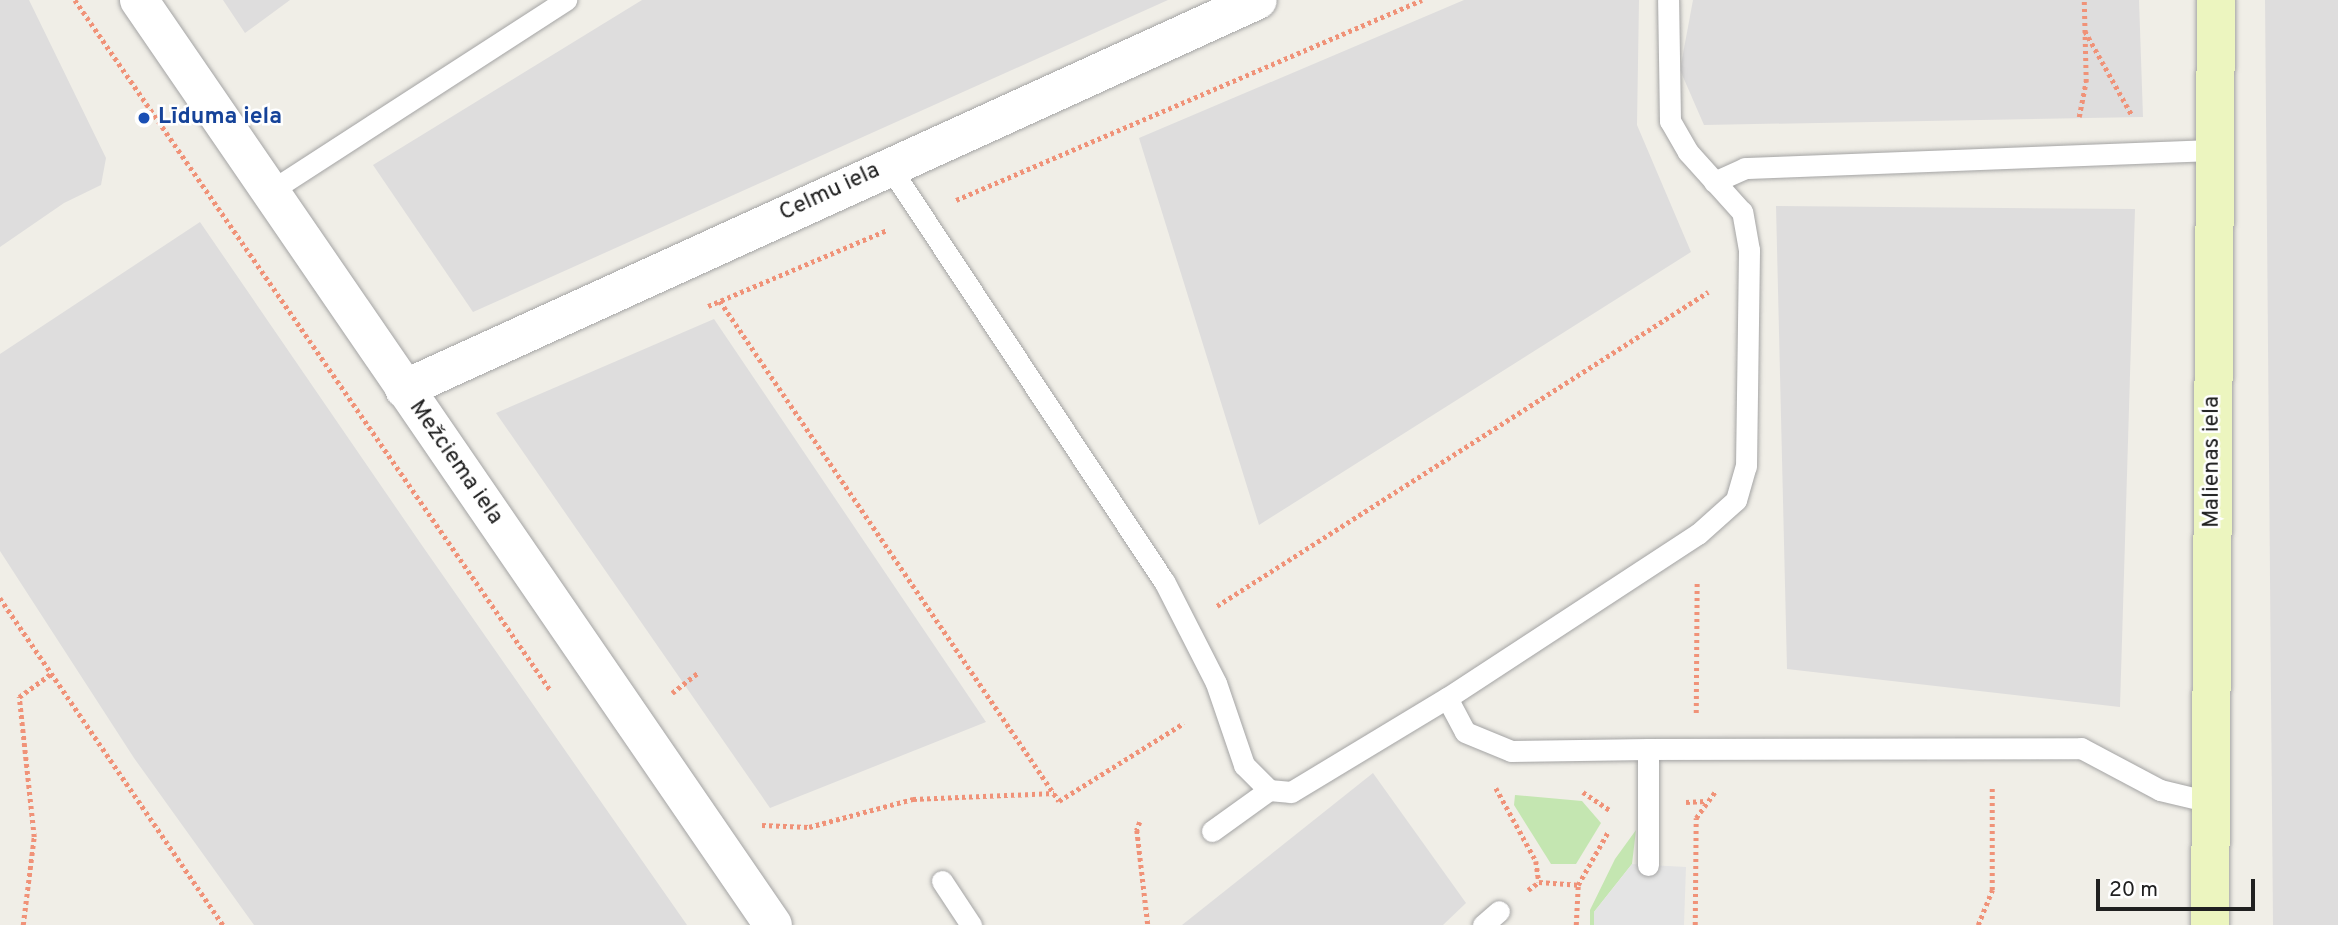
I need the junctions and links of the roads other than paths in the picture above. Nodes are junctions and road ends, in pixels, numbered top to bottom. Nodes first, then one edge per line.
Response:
1 (139, 0) edge
2 (566, 0) edge
3 (1258, 0) edge
4 (1668, 0) edge
5 (2216, 0) edge
6 (2215, 149) junction
7 (889, 166) junction
8 (1714, 182) junction
9 (269, 192) junction
10 (404, 389) junction
11 (1447, 698) junction
12 (1648, 749) junction
13 (1269, 790) junction
14 (2210, 802) junction
15 (1212, 831) dead end
16 (1648, 865) dead end
17 (942, 881) dead end
18 (773, 925) edge
19 (971, 925) edge
20 (2210, 925) edge

1 - 9 street, Mežciema iela
2 - 9 lane
3 - 7 street, Celmu iela
4 - 8 lane
5 - 6 street, Malienas iela
6 - 8 lane
6 - 14 street, Malienas iela
7 - 10 street, Celmu iela
7 - 13 lane
8 - 11 lane
9 - 10 street, Mežciema iela
10 - 18 street, Mežciema iela
11 - 12 lane
11 - 13 lane
12 - 14 lane
12 - 16 lane
13 - 15 lane
14 - 20 street, Malienas iela
17 - 19 lane

